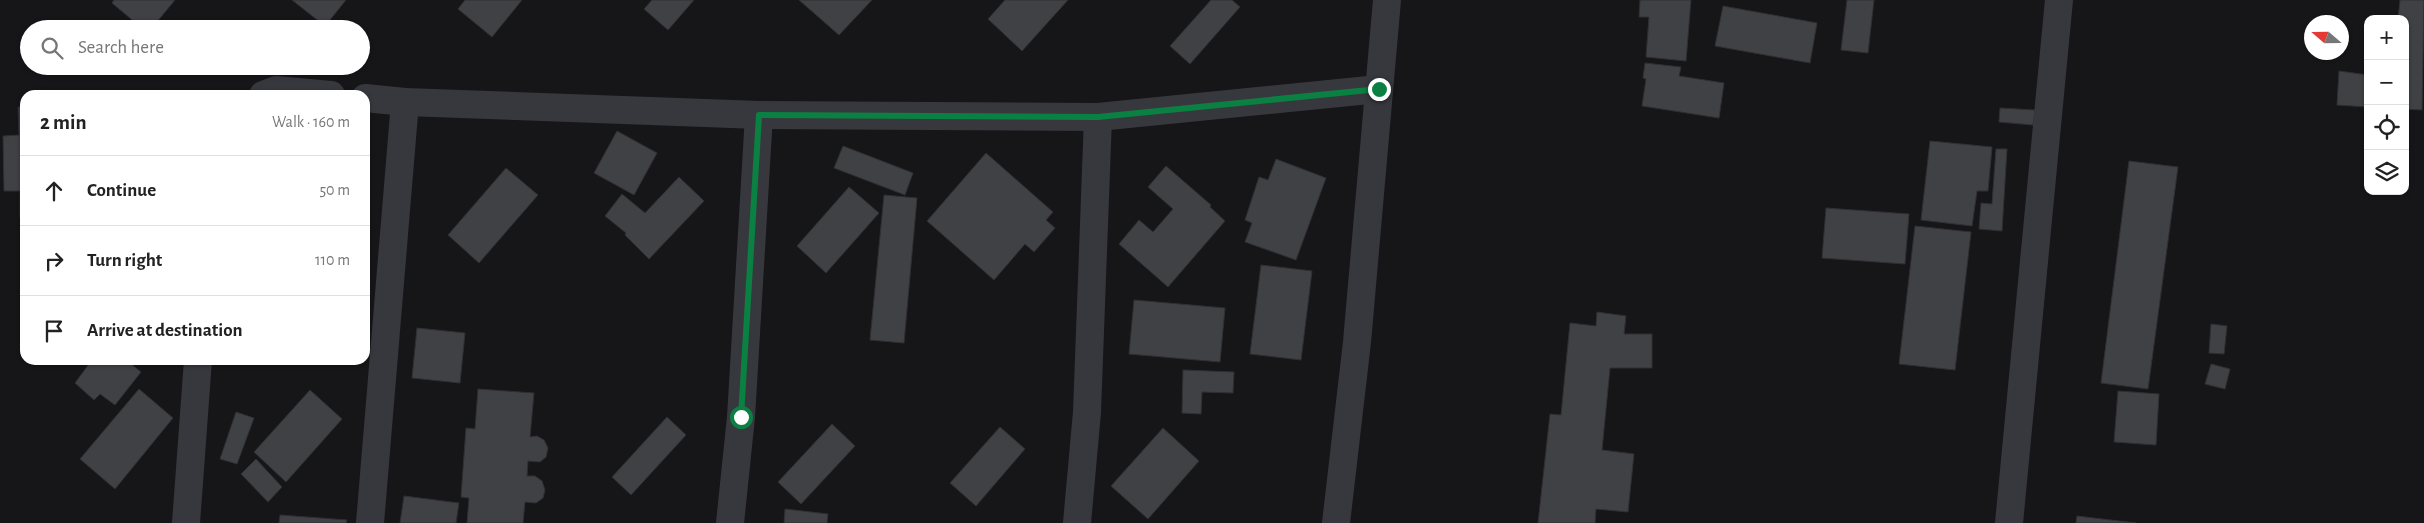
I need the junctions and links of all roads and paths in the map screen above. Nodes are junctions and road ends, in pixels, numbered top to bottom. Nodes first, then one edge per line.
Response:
1 (1387, 0) edge
2 (2059, 0) edge
3 (1379, 89) junction
4 (370, 98) edge
5 (405, 102) junction
6 (759, 115) junction
7 (1098, 117) junction
8 (198, 365) edge
9 (186, 523) edge
10 (370, 523) edge
11 (730, 523) edge
12 (1077, 523) edge
13 (1336, 523) edge
14 (2009, 523) edge

1 - 3 street
2 - 14 street
3 - 7 street
3 - 13 street
4 - 5 street
5 - 6 street
5 - 10 street
6 - 7 street
6 - 11 street
7 - 12 street
8 - 9 street

